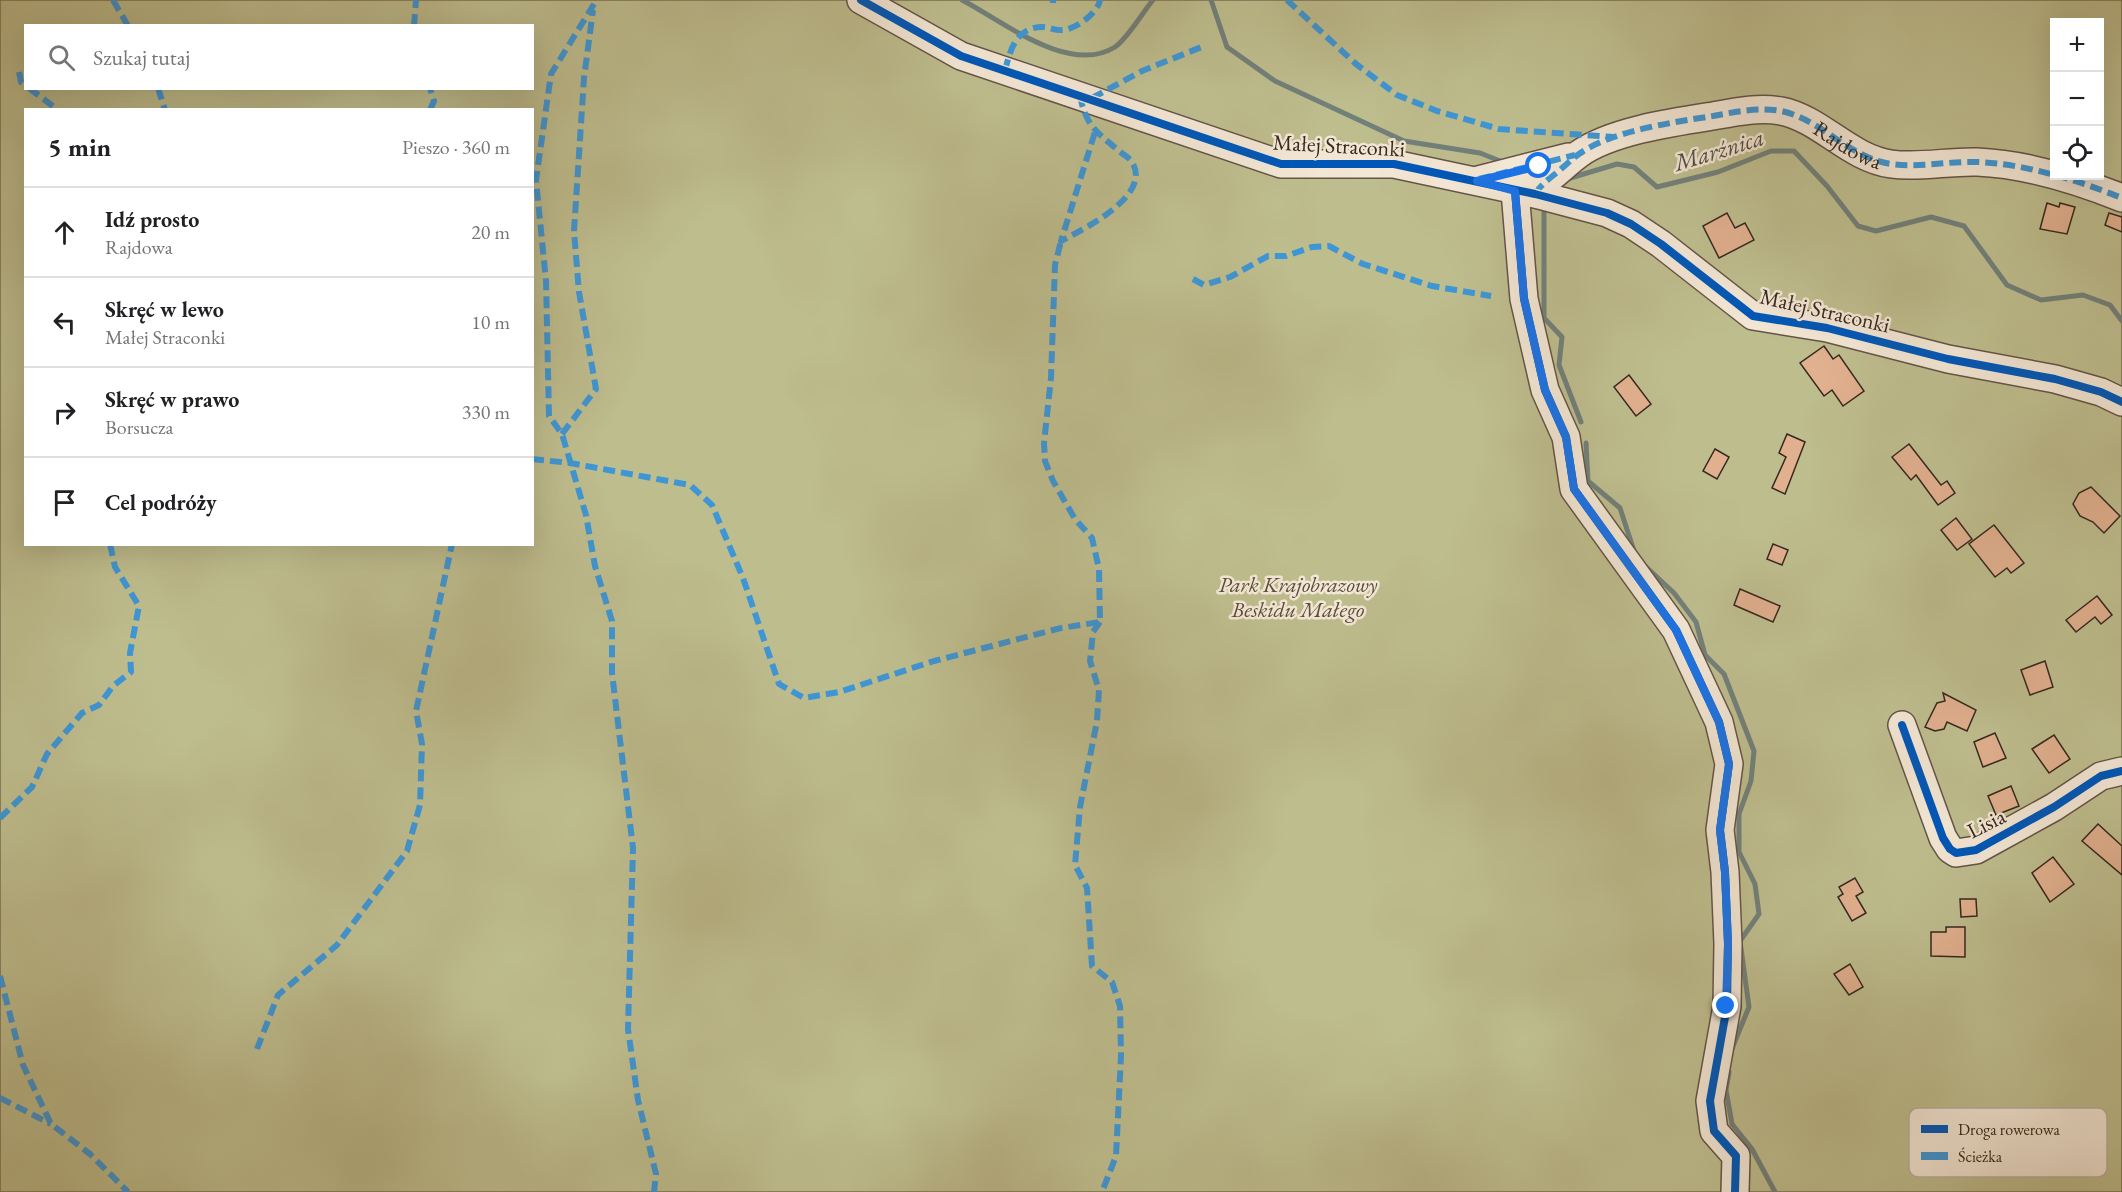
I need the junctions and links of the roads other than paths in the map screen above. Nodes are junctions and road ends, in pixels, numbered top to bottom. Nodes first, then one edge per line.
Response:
1 (861, 0) edge
2 (1574, 159) junction
3 (1477, 181) junction
4 (1530, 190) junction
5 (2122, 198) edge
6 (2122, 402) edge
7 (1902, 724) dead end
8 (2122, 771) edge
9 (1735, 1192) edge

1 - 3 street, Małej Straconki
2 - 3 street, Rajdowa
2 - 4 street, Rajdowa
2 - 5 street, Rajdowa
3 - 4 street, Małej Straconki
4 - 6 street, Małej Straconki
4 - 9 street
7 - 8 street, Lisia

